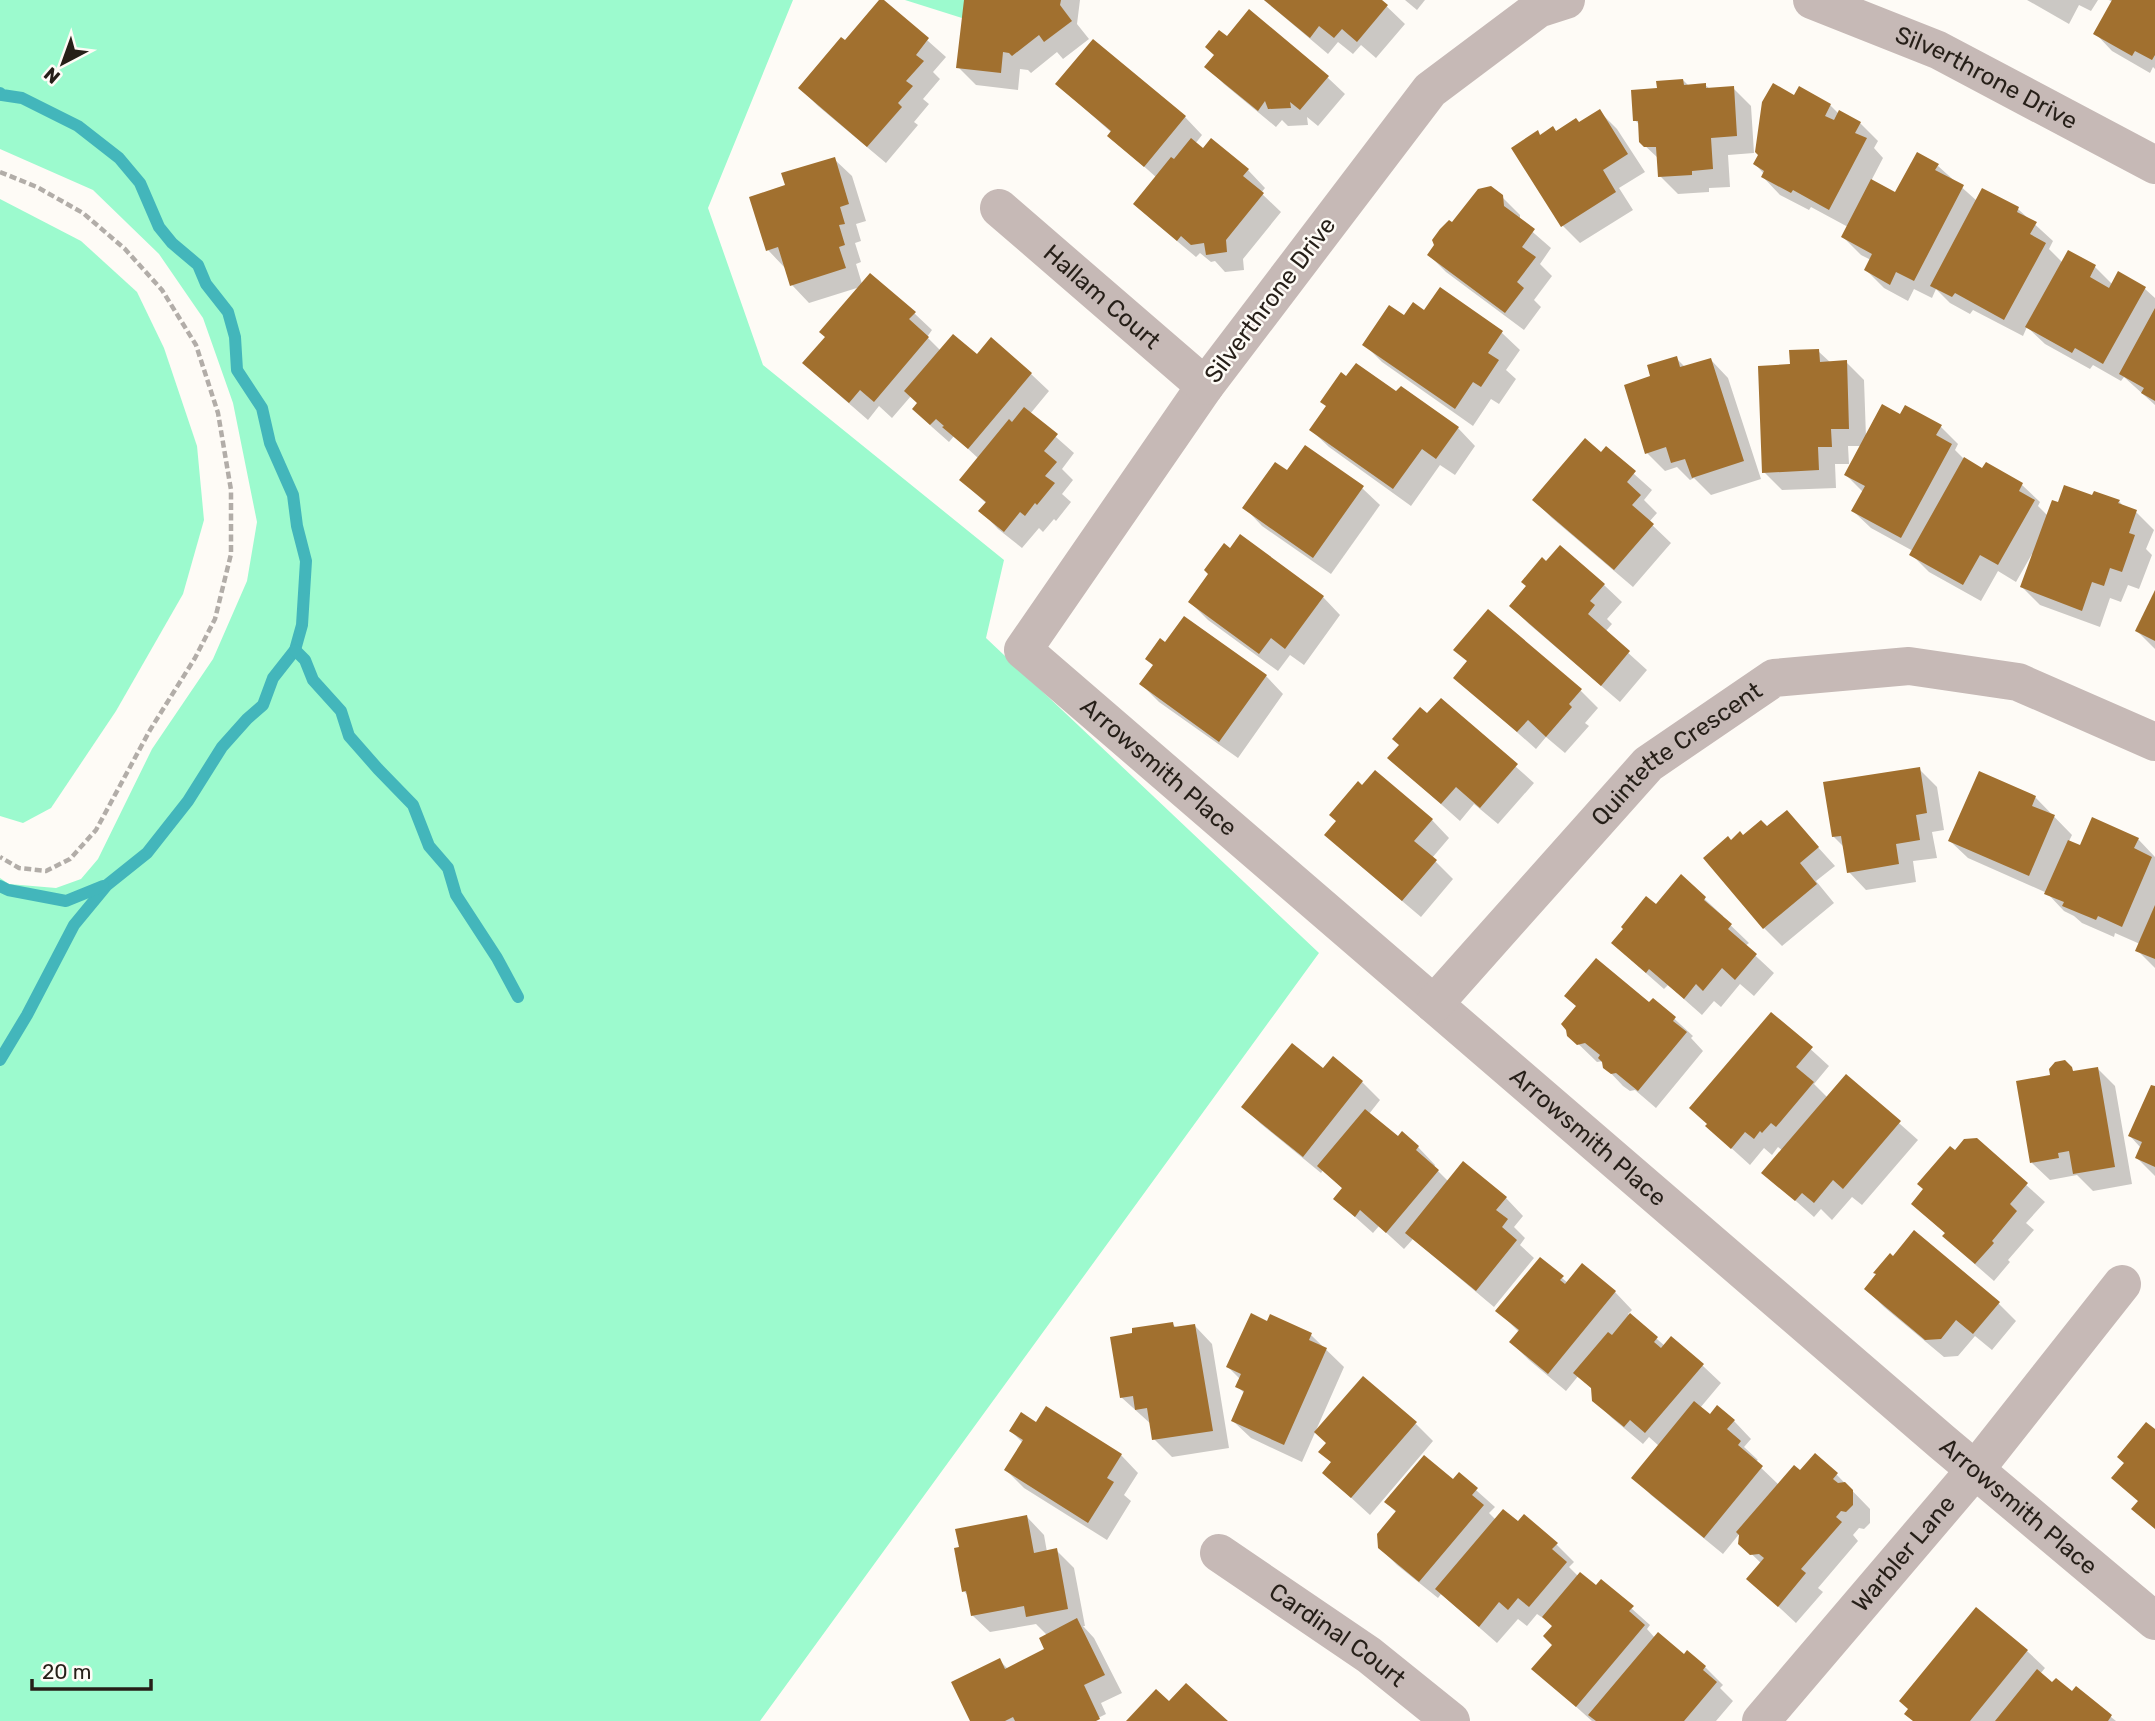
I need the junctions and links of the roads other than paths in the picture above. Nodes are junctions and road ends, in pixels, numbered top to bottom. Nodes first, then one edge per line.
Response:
1 (1566, 0) edge
2 (1812, 0) edge
3 (2155, 165) edge
4 (999, 208) dead end
5 (1205, 386) junction
6 (1023, 650) joint
7 (2155, 742) edge
8 (1434, 1004) junction
9 (2122, 1284) dead end
10 (1975, 1470) junction
11 (1219, 1553) dead end
12 (2155, 1621) edge
13 (1451, 1721) edge
14 (1760, 1721) edge

1 - 5 street, Silverthrone Drive
2 - 3 street, Silverthrone Drive
4 - 5 street, Hallam Court
5 - 6 street, Silverthrone Drive
6 - 8 street, Arrowsmith Place
7 - 8 street, Quintette Crescent
8 - 10 street, Arrowsmith Place
9 - 10 street, Warbler Lane
10 - 12 street, Arrowsmith Place
10 - 14 street, Warbler Lane
11 - 13 street, Cardinal Court

